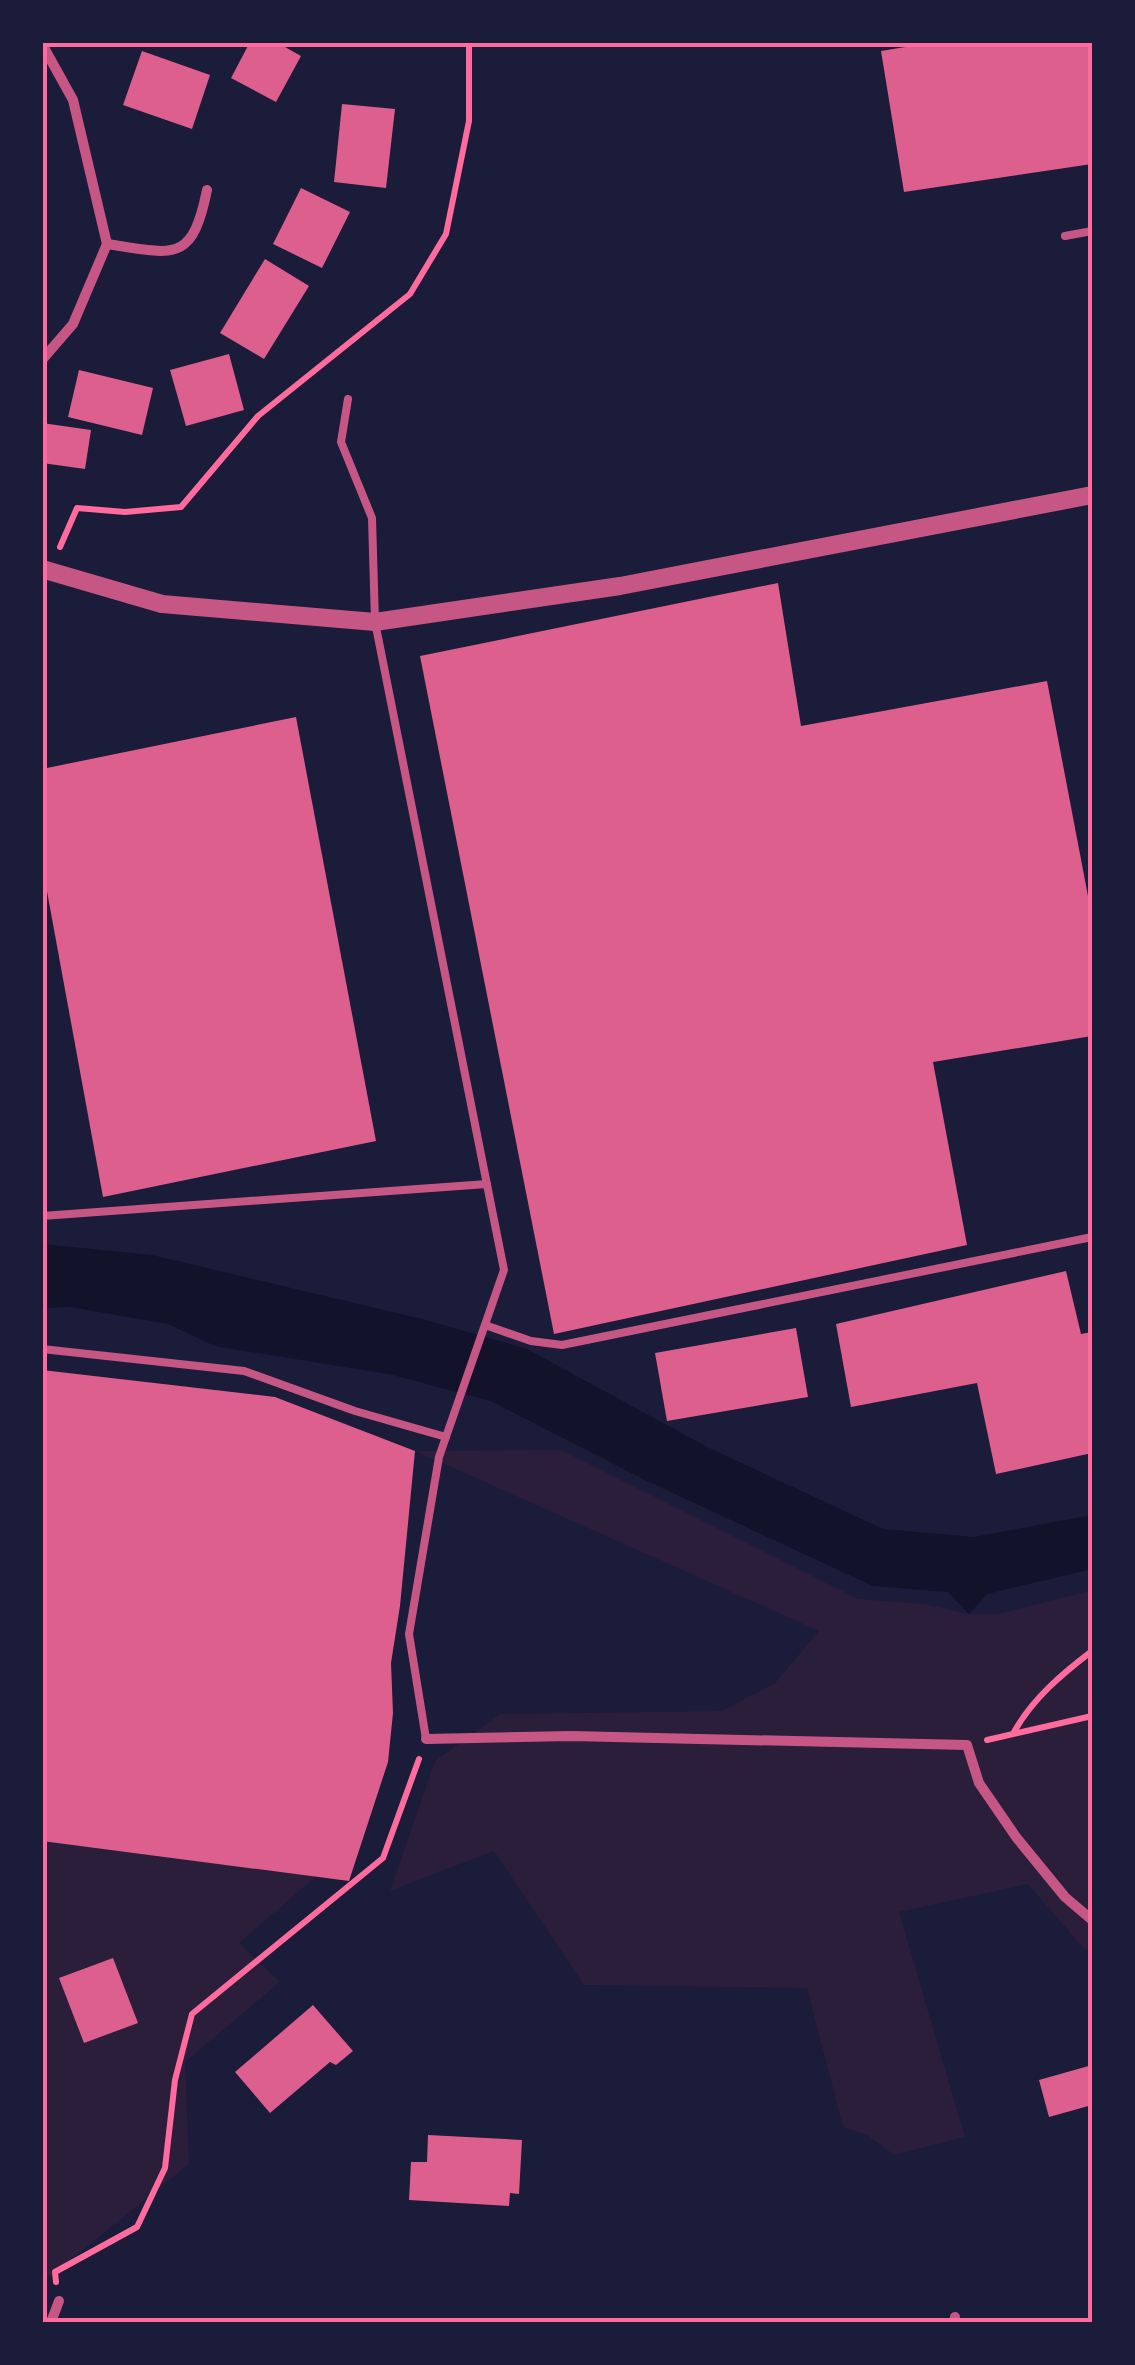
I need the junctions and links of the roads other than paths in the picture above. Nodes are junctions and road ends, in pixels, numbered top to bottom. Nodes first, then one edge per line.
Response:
1 (42, 44) edge
2 (207, 190) dead end
3 (1092, 231) edge
4 (1066, 236) dead end
5 (107, 244) junction
6 (42, 360) edge
7 (348, 399) dead end
8 (1092, 495) edge
9 (46, 570) edge
10 (375, 622) junction
11 (487, 1184) junction
12 (42, 1216) edge
13 (1092, 1237) edge
14 (484, 1326) junction
15 (42, 1349) edge
16 (447, 1436) junction
17 (426, 1740) joint
18 (1092, 1920) edge
19 (59, 2301) road end
20 (50, 2322) edge

1 - 5 street
2 - 5 street
3 - 4 lane
5 - 6 street
7 - 10 lane
8 - 10 street
9 - 10 street
10 - 11 lane
11 - 12 lane
11 - 14 lane
13 - 14 lane
14 - 16 lane
15 - 16 lane
16 - 17 lane
17 - 18 street
19 - 20 street

